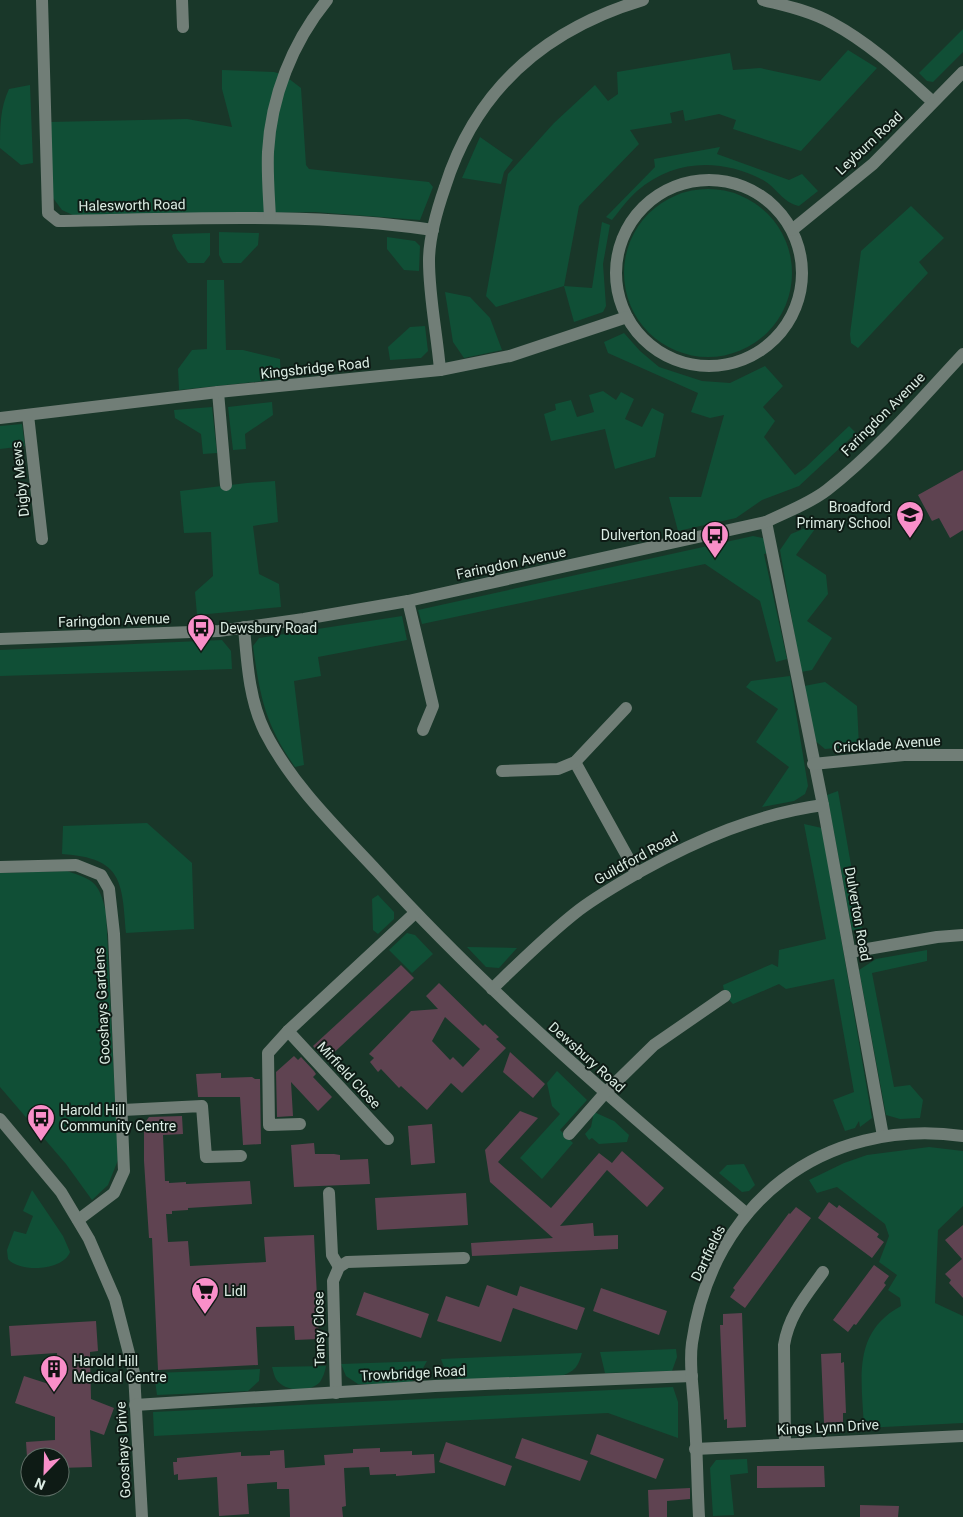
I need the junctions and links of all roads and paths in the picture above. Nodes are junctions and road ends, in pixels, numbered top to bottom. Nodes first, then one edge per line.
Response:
1 (42, 0) edge
2 (182, 0) edge
3 (327, 0) edge
4 (643, 0) edge
5 (763, 0) edge
6 (183, 27) dead end
7 (963, 72) edge
8 (933, 102) junction
9 (270, 218) junction
10 (433, 230) junction
11 (792, 230) junction
12 (627, 317) junction
13 (963, 354) edge
14 (440, 370) junction
15 (218, 392) junction
16 (28, 415) junction
17 (0, 418) edge
18 (226, 485) dead end
19 (766, 522) junction
20 (42, 539) dead end
21 (408, 601) junction
22 (244, 628) junction
23 (0, 639) edge
24 (626, 708) dead end
25 (423, 730) dead end
26 (963, 755) edge
27 (576, 762) junction
28 (813, 764) junction
29 (502, 771) dead end
30 (823, 805) junction
31 (0, 867) edge
32 (636, 874) junction
33 (415, 913) junction
34 (963, 935) edge
35 (850, 952) junction
36 (492, 989) junction
37 (726, 996) dead end
38 (288, 1031) junction
39 (605, 1093) junction
40 (123, 1110) junction
41 (0, 1119) edge
42 (300, 1124) dead end
43 (569, 1134) dead end
44 (883, 1136) junction
45 (963, 1136) edge
46 (388, 1139) dead end
47 (241, 1156) dead end
48 (329, 1193) dead end
49 (747, 1214) junction
50 (78, 1220) junction
51 (464, 1258) dead end
52 (339, 1267) junction
53 (823, 1272) dead end
54 (692, 1376) junction
55 (336, 1393) junction
56 (135, 1404) junction
57 (963, 1436) edge
58 (785, 1444) junction
59 (695, 1449) junction
60 (142, 1517) edge
61 (699, 1517) edge

1 - 9 street, Halesworth Road
2 - 6 street
3 - 9 street
4 - 10 street
5 - 8 street
7 - 8 street, Leyburn Road
8 - 11 street, Leyburn Road
9 - 10 street, Halesworth Road
10 - 14 street
11 - 12 street
11 - 12 street
12 - 14 street, Kingsbridge Road
13 - 19 street, Faringdon Avenue
14 - 15 street, Kingsbridge Road
15 - 16 street, Kingsbridge Road
15 - 18 street
16 - 17 street, Kingsbridge Road
16 - 20 street, Digby Mews
19 - 21 street, Faringdon Avenue
19 - 28 street, Dulverton Road
21 - 22 street, Faringdon Avenue
21 - 25 street
22 - 23 street, Faringdon Avenue
22 - 33 street, Dewsbury Road
24 - 27 street
26 - 28 street, Cricklade Avenue
27 - 29 street
27 - 32 street
28 - 30 street, Dulverton Road
30 - 32 street, Guildford Road
30 - 35 street, Dulverton Road
31 - 40 street, Gooshays Gardens
32 - 36 street, Guildford Road
33 - 36 street, Dewsbury Road
33 - 38 street
34 - 35 street
35 - 44 street, Dulverton Road
36 - 39 street, Dewsbury Road
37 - 39 street
38 - 42 street
38 - 46 street, Mirfield Close
39 - 43 street
39 - 49 street, Dewsbury Road
40 - 47 street
40 - 50 street, Gooshays Gardens
41 - 50 street, Gooshays Drive
44 - 45 street, Dartfields
44 - 49 street, Dartfields
48 - 52 street
49 - 54 street, Dartfields
50 - 56 street, Gooshays Drive
51 - 52 street
52 - 55 street, Tansy Close
53 - 58 street
54 - 55 street, Trowbridge Road
54 - 59 street, Dartfields
55 - 56 street, Trowbridge Road
56 - 60 street, Gooshays Drive
57 - 58 street, Kings Lynn Drive
58 - 59 street, Kings Lynn Drive
59 - 61 street, Dartfields

